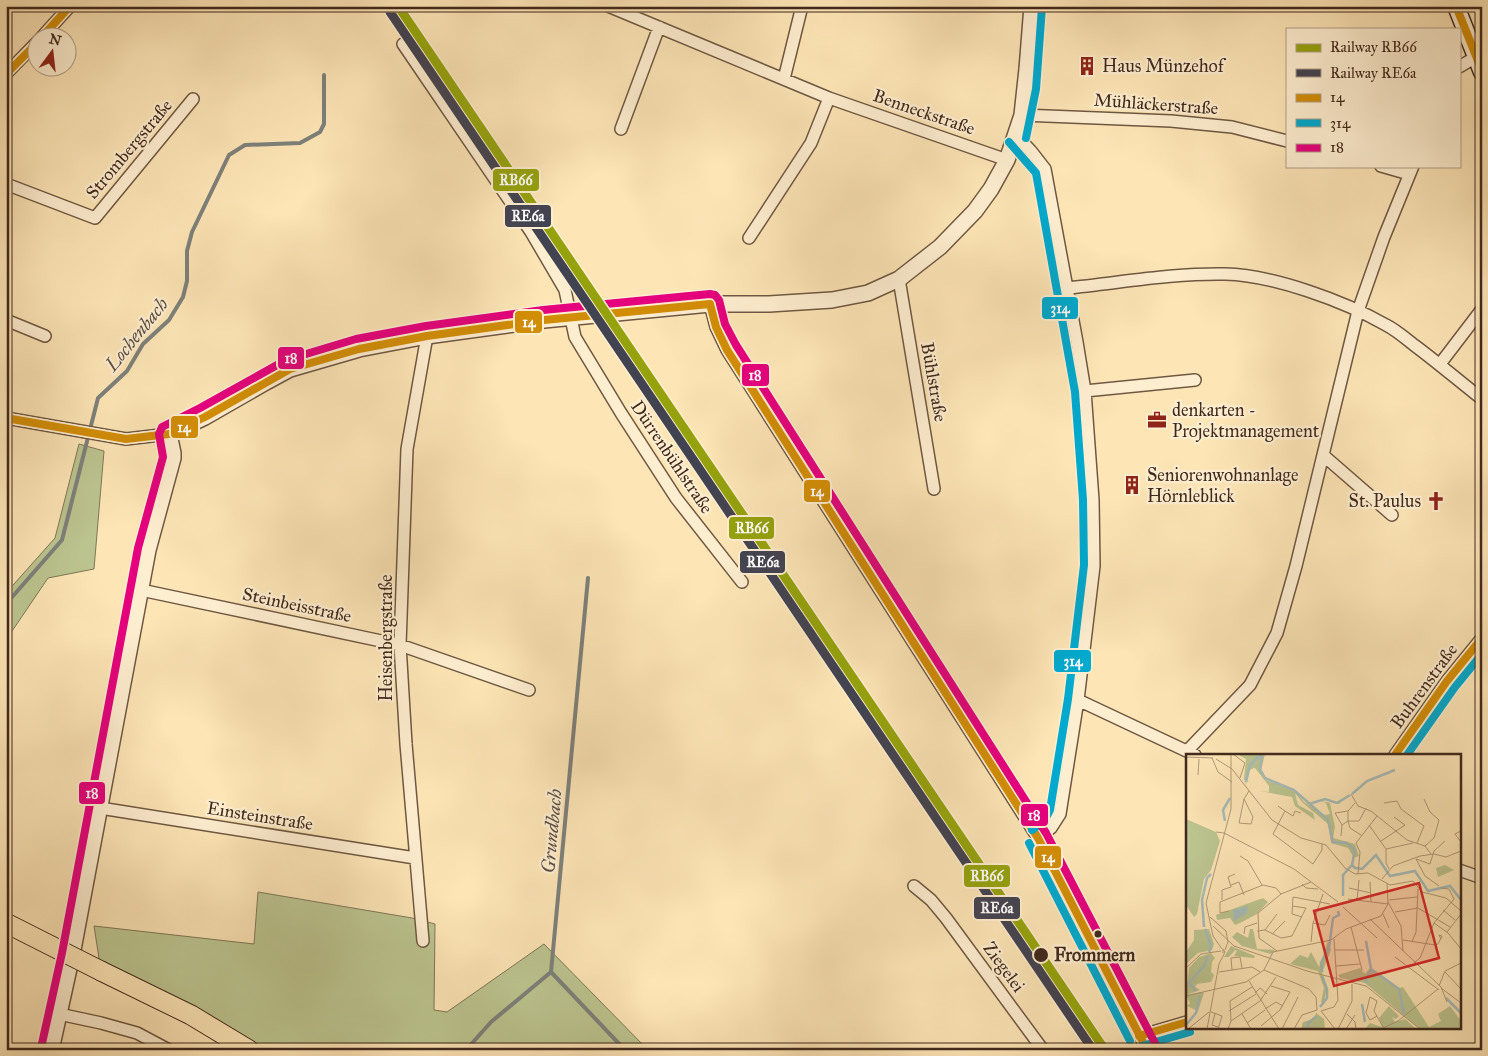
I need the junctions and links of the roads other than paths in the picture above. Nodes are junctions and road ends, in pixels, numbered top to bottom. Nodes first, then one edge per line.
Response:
1 (70, 6) edge
2 (609, 6) edge
3 (802, 6) edge
4 (1032, 6) edge
5 (1456, 6) edge
6 (659, 27) junction
7 (50, 28) edge
8 (404, 44) dead end
9 (28, 51) edge
10 (1479, 64) edge
11 (1460, 66) edge
12 (6, 74) edge
13 (784, 79) junction
14 (829, 98) junction
15 (193, 100) dead end
16 (1022, 116) junction
17 (620, 129) dead end
18 (1016, 135) junction
19 (1286, 140) edge
20 (1007, 160) junction
21 (1396, 168) edge
22 (1411, 170) edge
23 (6, 184) edge
24 (749, 238) dead end
25 (899, 280) junction
26 (1067, 288) junction
27 (710, 304) junction
28 (1482, 310) edge
29 (1358, 311) junction
30 (571, 318) junction
31 (6, 320) edge
32 (45, 336) dead end
33 (427, 336) junction
34 (1440, 364) junction
35 (1196, 380) dead end
36 (1085, 391) junction
37 (1482, 399) edge
38 (6, 418) edge
39 (170, 434) junction
40 (1322, 455) junction
41 (934, 490) dead end
42 (1392, 515) dead end
43 (742, 582) dead end
44 (141, 590) junction
45 (1482, 638) edge
46 (400, 645) junction
47 (529, 690) dead end
48 (1078, 700) junction
49 (1191, 753) edge
50 (1396, 754) edge
51 (100, 808) junction
52 (1038, 838) junction
53 (415, 858) junction
54 (1460, 870) edge
55 (1482, 878) edge
56 (914, 886) dead end
57 (6, 923) edge
58 (423, 941) dead end
59 (59, 1014) junction
60 (1186, 1022) edge
61 (1139, 1036) junction
62 (51, 1050) edge
63 (169, 1050) edge
64 (249, 1050) edge
65 (1043, 1050) edge
66 (1147, 1050) edge

1 - 7 street
2 - 6 street, Benneckstraße
3 - 13 street
4 - 16 street
5 - 10 main road
6 - 13 street, Benneckstraße
6 - 17 street
8 - 30 street, Dürrenbühlstraße
9 - 12 street
10 - 11 street
13 - 14 street, Benneckstraße
14 - 20 street, Benneckstraße
14 - 24 street
15 - 23 street, Strombergstraße
16 - 18 street
16 - 19 street, Mühläckerstraße
18 - 20 street
18 - 26 street
20 - 25 street
21 - 22 street
22 - 29 street
25 - 27 street
25 - 41 street, Bühlstraße
26 - 29 street
26 - 36 street
27 - 30 street
27 - 52 street
28 - 34 street
29 - 34 street
29 - 40 street
30 - 33 street
30 - 43 street, Dürrenbühlstraße
31 - 32 street
33 - 39 street
33 - 46 street, Heisenbergstraße
34 - 37 street
35 - 36 street
36 - 48 street
38 - 39 street
39 - 44 street
40 - 42 street
40 - 49 street
44 - 46 street, Steinbeisstraße
44 - 51 street
45 - 50 street, Buhrenstraße
46 - 47 street, Steinbeisstraße
46 - 53 street, Heisenbergstraße
48 - 49 street
48 - 52 street
51 - 53 street, Einsteinstraße
51 - 59 street
52 - 61 street
53 - 58 street, Heisenbergstraße
54 - 55 street
56 - 65 street, Ziegelei
57 - 64 main road, bridge
59 - 62 street
59 - 63 street
60 - 61 street
61 - 66 street

